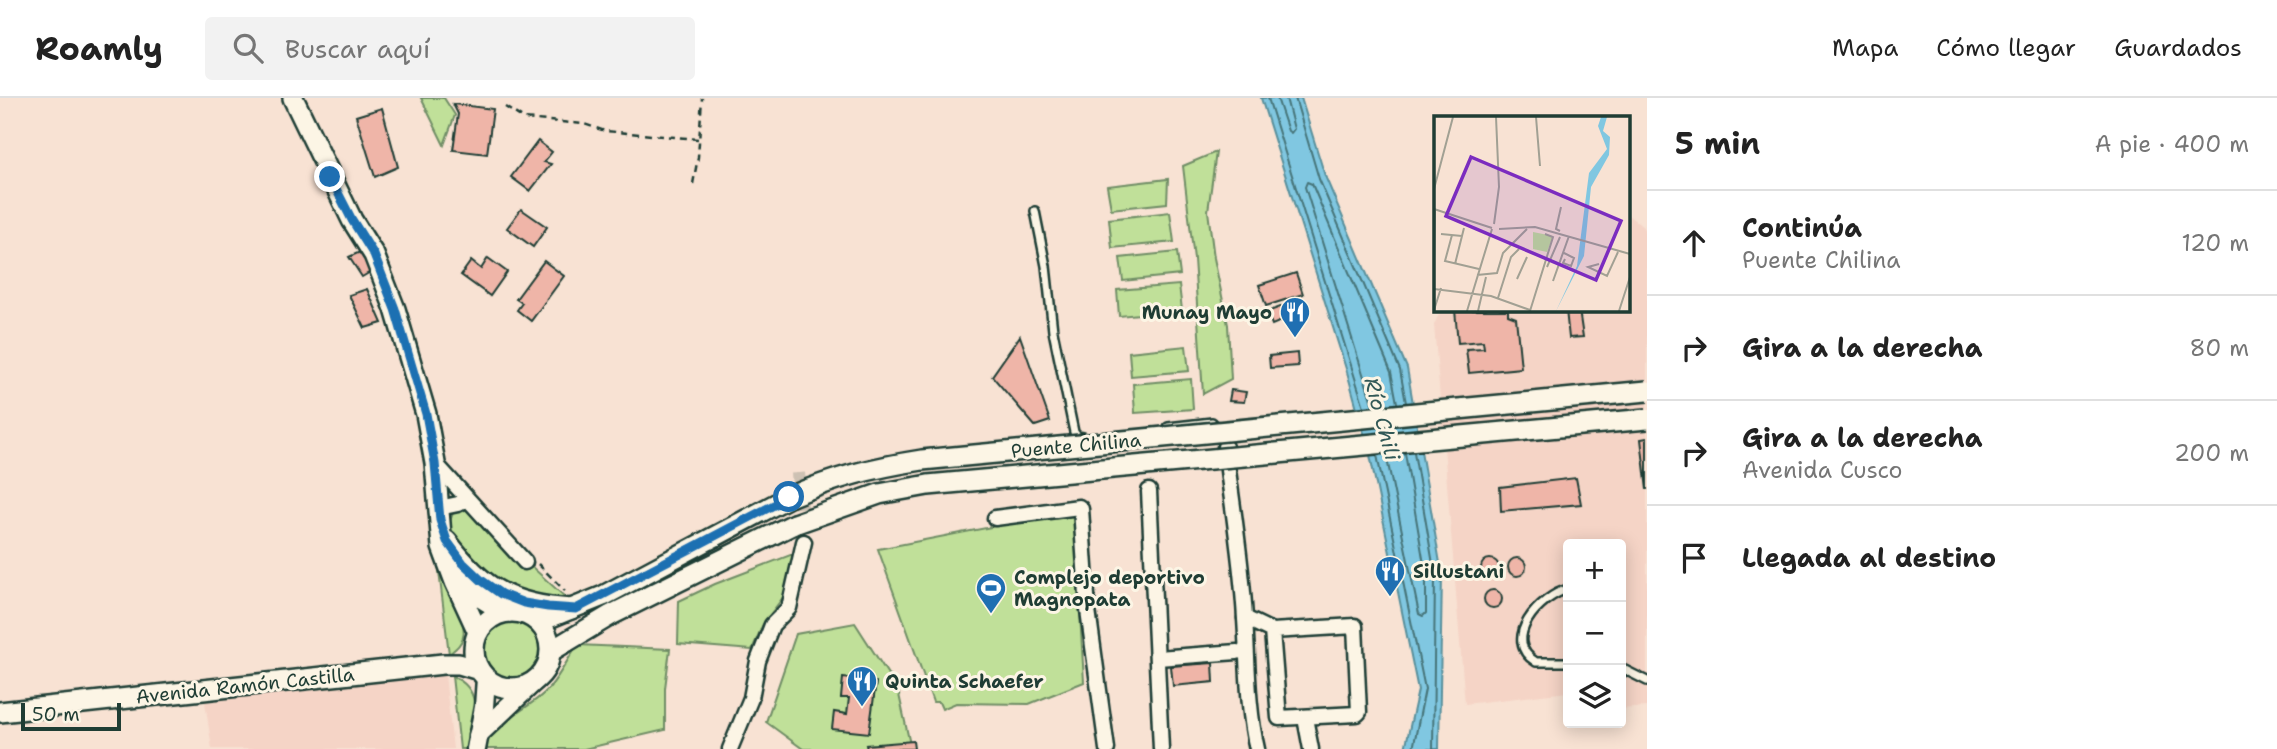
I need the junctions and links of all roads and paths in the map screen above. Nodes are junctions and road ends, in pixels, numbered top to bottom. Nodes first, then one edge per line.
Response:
1 (293, 98) edge
2 (702, 98) edge
3 (505, 107) dead end
4 (698, 139) junction
5 (693, 184) dead end
6 (1035, 211) dead end
7 (1647, 391) edge
8 (1647, 419) edge
9 (1325, 444) dead end
10 (1232, 447) joint
11 (1252, 447) dead end
12 (435, 463) junction
13 (1149, 491) dead end
14 (467, 499) junction
15 (440, 514) junction
16 (995, 519) dead end
17 (447, 541) junction
18 (804, 542) tunnel mouth
19 (525, 562) joint
20 (1563, 591) edge
21 (574, 603) junction
22 (504, 612) junction
23 (1245, 618) junction
24 (540, 622) junction
25 (1272, 631) junction
26 (476, 637) junction
27 (551, 651) junction
28 (1237, 652) dead end
29 (1158, 658) junction
30 (1563, 662) edge
31 (449, 663) junction
32 (1626, 670) edge
33 (482, 674) junction
34 (537, 679) junction
35 (1647, 681) edge
36 (0, 712) edge
37 (1305, 718) junction
38 (477, 742) edge
39 (730, 749) edge
40 (1107, 749) edge
41 (1161, 749) edge
42 (1257, 749) edge
43 (1311, 749) edge

1 - 12 main road
2 - 4 path
3 - 4 path
4 - 5 path
6 - 10 lane
7 - 21 main road, Puente Chilina, bridge
8 - 27 main road, Puente Chilina, bridge
9 - 11 lane
10 - 23 street
12 - 14 street
12 - 15 main road
13 - 29 street
14 - 15 street
14 - 19 street
15 - 17 main road
15 - 26 main road
16 - 40 street
17 - 21 main road
17 - 22 main road
18 - 39 street
19 - 21 path
20 - 30 lane
21 - 24 main road, Puente Chilina
22 - 24 main road
22 - 26 main road
23 - 25 street
23 - 42 street
24 - 27 main road
25 - 37 street
25 - 37 street
26 - 31 main road
26 - 33 main road
27 - 34 main road
28 - 29 street
29 - 41 street
31 - 33 main road, Avenida Ramón Castilla
31 - 36 main road, Avenida Ramón Castilla
32 - 35 lane
33 - 34 main road
33 - 38 street
34 - 38 street
37 - 43 street

